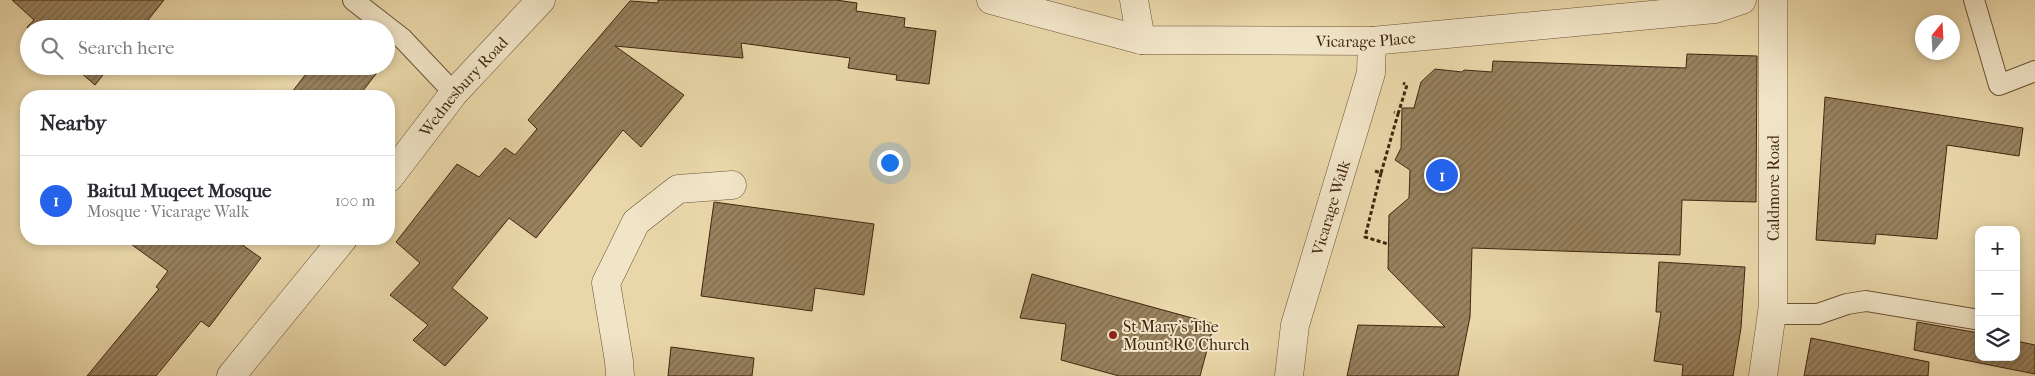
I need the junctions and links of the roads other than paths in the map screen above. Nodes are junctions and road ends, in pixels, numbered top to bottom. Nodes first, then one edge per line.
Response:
1 (353, 0) edge
2 (541, 0) edge
3 (991, 0) edge
4 (1134, 0) edge
5 (1742, 0) edge
6 (1773, 0) edge
7 (1974, 0) edge
8 (379, 20) edge
9 (395, 32) edge
10 (1141, 40) junction
11 (1372, 41) junction
12 (2035, 72) edge
13 (454, 93) junction
14 (395, 170) edge
15 (732, 185) dead end
16 (337, 245) edge
17 (1772, 314) junction
18 (1974, 319) dead end
19 (231, 376) edge
20 (620, 376) edge
21 (1289, 376) edge
22 (1763, 376) edge

1 - 8 lane
2 - 13 street, Wednesbury Road
3 - 10 street, Vicarage Place
4 - 10 street
5 - 11 street, Vicarage Place
6 - 17 street, Caldmore Road
7 - 12 lane
9 - 13 lane
10 - 11 street, Vicarage Place
11 - 21 street, Vicarage Walk
13 - 14 street, Wednesbury Road
15 - 20 street
16 - 19 street
17 - 18 lane
17 - 22 street, Caldmore Road

